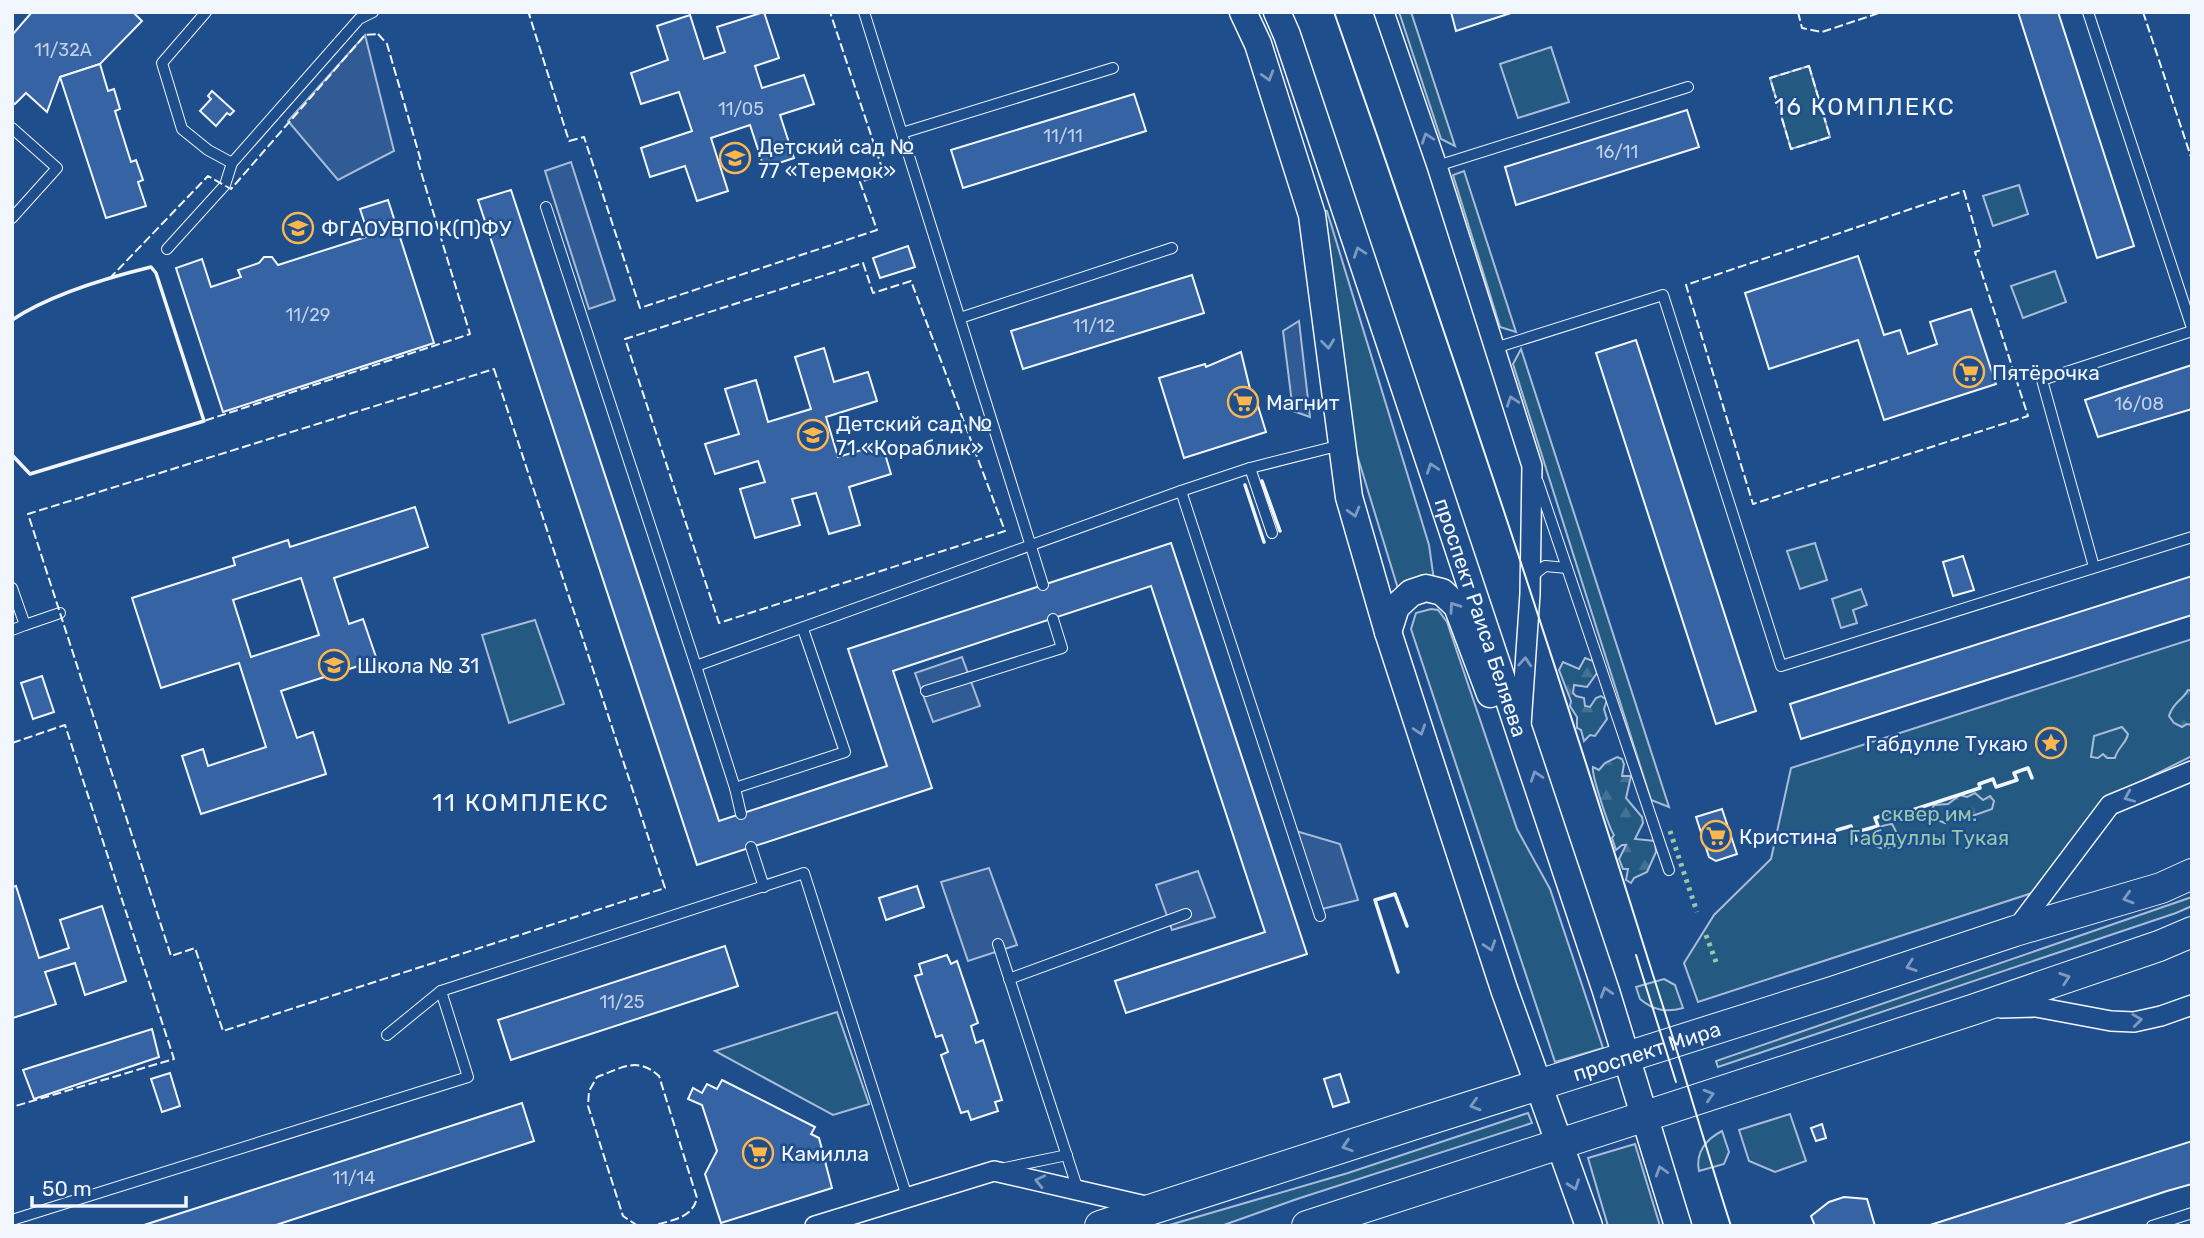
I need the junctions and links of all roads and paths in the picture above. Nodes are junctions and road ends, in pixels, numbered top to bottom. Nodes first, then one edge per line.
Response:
1 (206, 12) edge
2 (373, 12) edge
3 (864, 12) edge
4 (1243, 12) edge
5 (1277, 12) edge
6 (1384, 12) edge
7 (2088, 12) edge
8 (1113, 68) dead end
9 (1688, 87) dead end
10 (12, 128) edge
11 (902, 133) junction
12 (232, 163) junction
13 (1437, 166) junction
14 (546, 207) dead end
15 (12, 218) edge
16 (1172, 248) dead end
17 (167, 249) dead end
18 (960, 318) junction
19 (2192, 329) edge
20 (1494, 348) junction
21 (1341, 445) junction
22 (1532, 466) junction
23 (1250, 468) junction
24 (1181, 491) junction
25 (1272, 533) dead end
26 (2192, 537) edge
27 (1030, 544) junction
28 (2095, 567) junction
29 (1567, 568) junction
30 (1531, 577) junction
31 (1042, 585) dead end
32 (12, 588) edge
33 (60, 613) dead end
34 (1053, 619) dead end
35 (24, 625) junction
36 (12, 629) edge
37 (803, 629) junction
38 (1388, 632) junction
39 (696, 666) junction
40 (926, 691) dead end
41 (1521, 730) junction
42 (2192, 771) edge
43 (736, 788) junction
44 (741, 814) dead end
45 (751, 847) dead end
46 (1669, 870) dead end
47 (2192, 874) edge
48 (764, 887) junction
49 (1186, 914) dead end
50 (1320, 916) dead end
51 (2015, 931) junction
52 (2192, 932) edge
53 (998, 944) dead end
54 (1009, 979) junction
55 (441, 991) junction
56 (2192, 1005) edge
57 (1972, 1010) junction
58 (387, 1035) dead end
59 (1626, 1058) junction
60 (1538, 1085) junction
61 (1644, 1116) junction
62 (1559, 1143) junction
63 (1067, 1155) junction
64 (994, 1171) junction
65 (1078, 1190) junction
66 (907, 1197) junction
67 (1154, 1208) junction
68 (2192, 1213) edge
69 (12, 1220) edge
70 (815, 1226) edge
71 (1100, 1226) edge
72 (1307, 1226) edge
73 (1589, 1226) edge
74 (1678, 1226) edge
75 (2151, 1226) edge

1 - 12 lane
2 - 12 lane
3 - 11 lane
4 -> 21 street
41 -> 5 street, проспект Раиса Беляева
13 -> 6 street
7 - 19 lane
8 - 11 lane
9 - 13 lane
10 - 15 lane
11 - 18 lane
12 - 17 lane
13 - 20 street
14 - 39 lane
16 - 18 lane
18 - 27 lane
19 - 28 lane
22 -> 20 street
20 - 28 lane
21 - 23 lane
21 -> 38 street
22 - 29 lane
22 - 30 street
23 - 24 lane
23 - 25 lane
24 - 27 lane
24 - 50 lane
26 - 28 lane
27 - 31 lane
27 - 37 lane
29 - 30 lane
29 - 46 lane
41 -> 30 street
32 - 35 lane
33 - 35 lane
34 - 40 lane
35 - 36 lane
37 - 39 lane
37 - 43 lane
41 -> 38 street
38 -> 60 street
39 - 43 lane
59 -> 41 street, проспект Раиса Беляева
42 -> 51 street
43 - 44 lane
45 - 48 lane
47 -> 51 main road, проспект Мира
48 - 55 lane
48 - 66 lane
49 - 54 lane
51 -> 59 main road, проспект Мира
57 -> 52 main road
53 - 54 lane
54 - 63 lane
55 - 58 lane
55 - 69 lane
57 -> 56 street
61 -> 57 main road
59 - 60 main road, проспект Мира
59 - 61 street, проспект Раиса Беляева
60 - 62 street
60 -> 67 main road, проспект Мира
61 - 62 main road
74 -> 61 street, проспект Раиса Беляева
62 - 72 main road
62 -> 73 street
63 - 64 lane
63 - 65 lane
65 -> 64 street
64 - 66 street
65 - 67 street
66 - 70 street
67 - 71 main road, проспект Мира
68 - 75 lane

